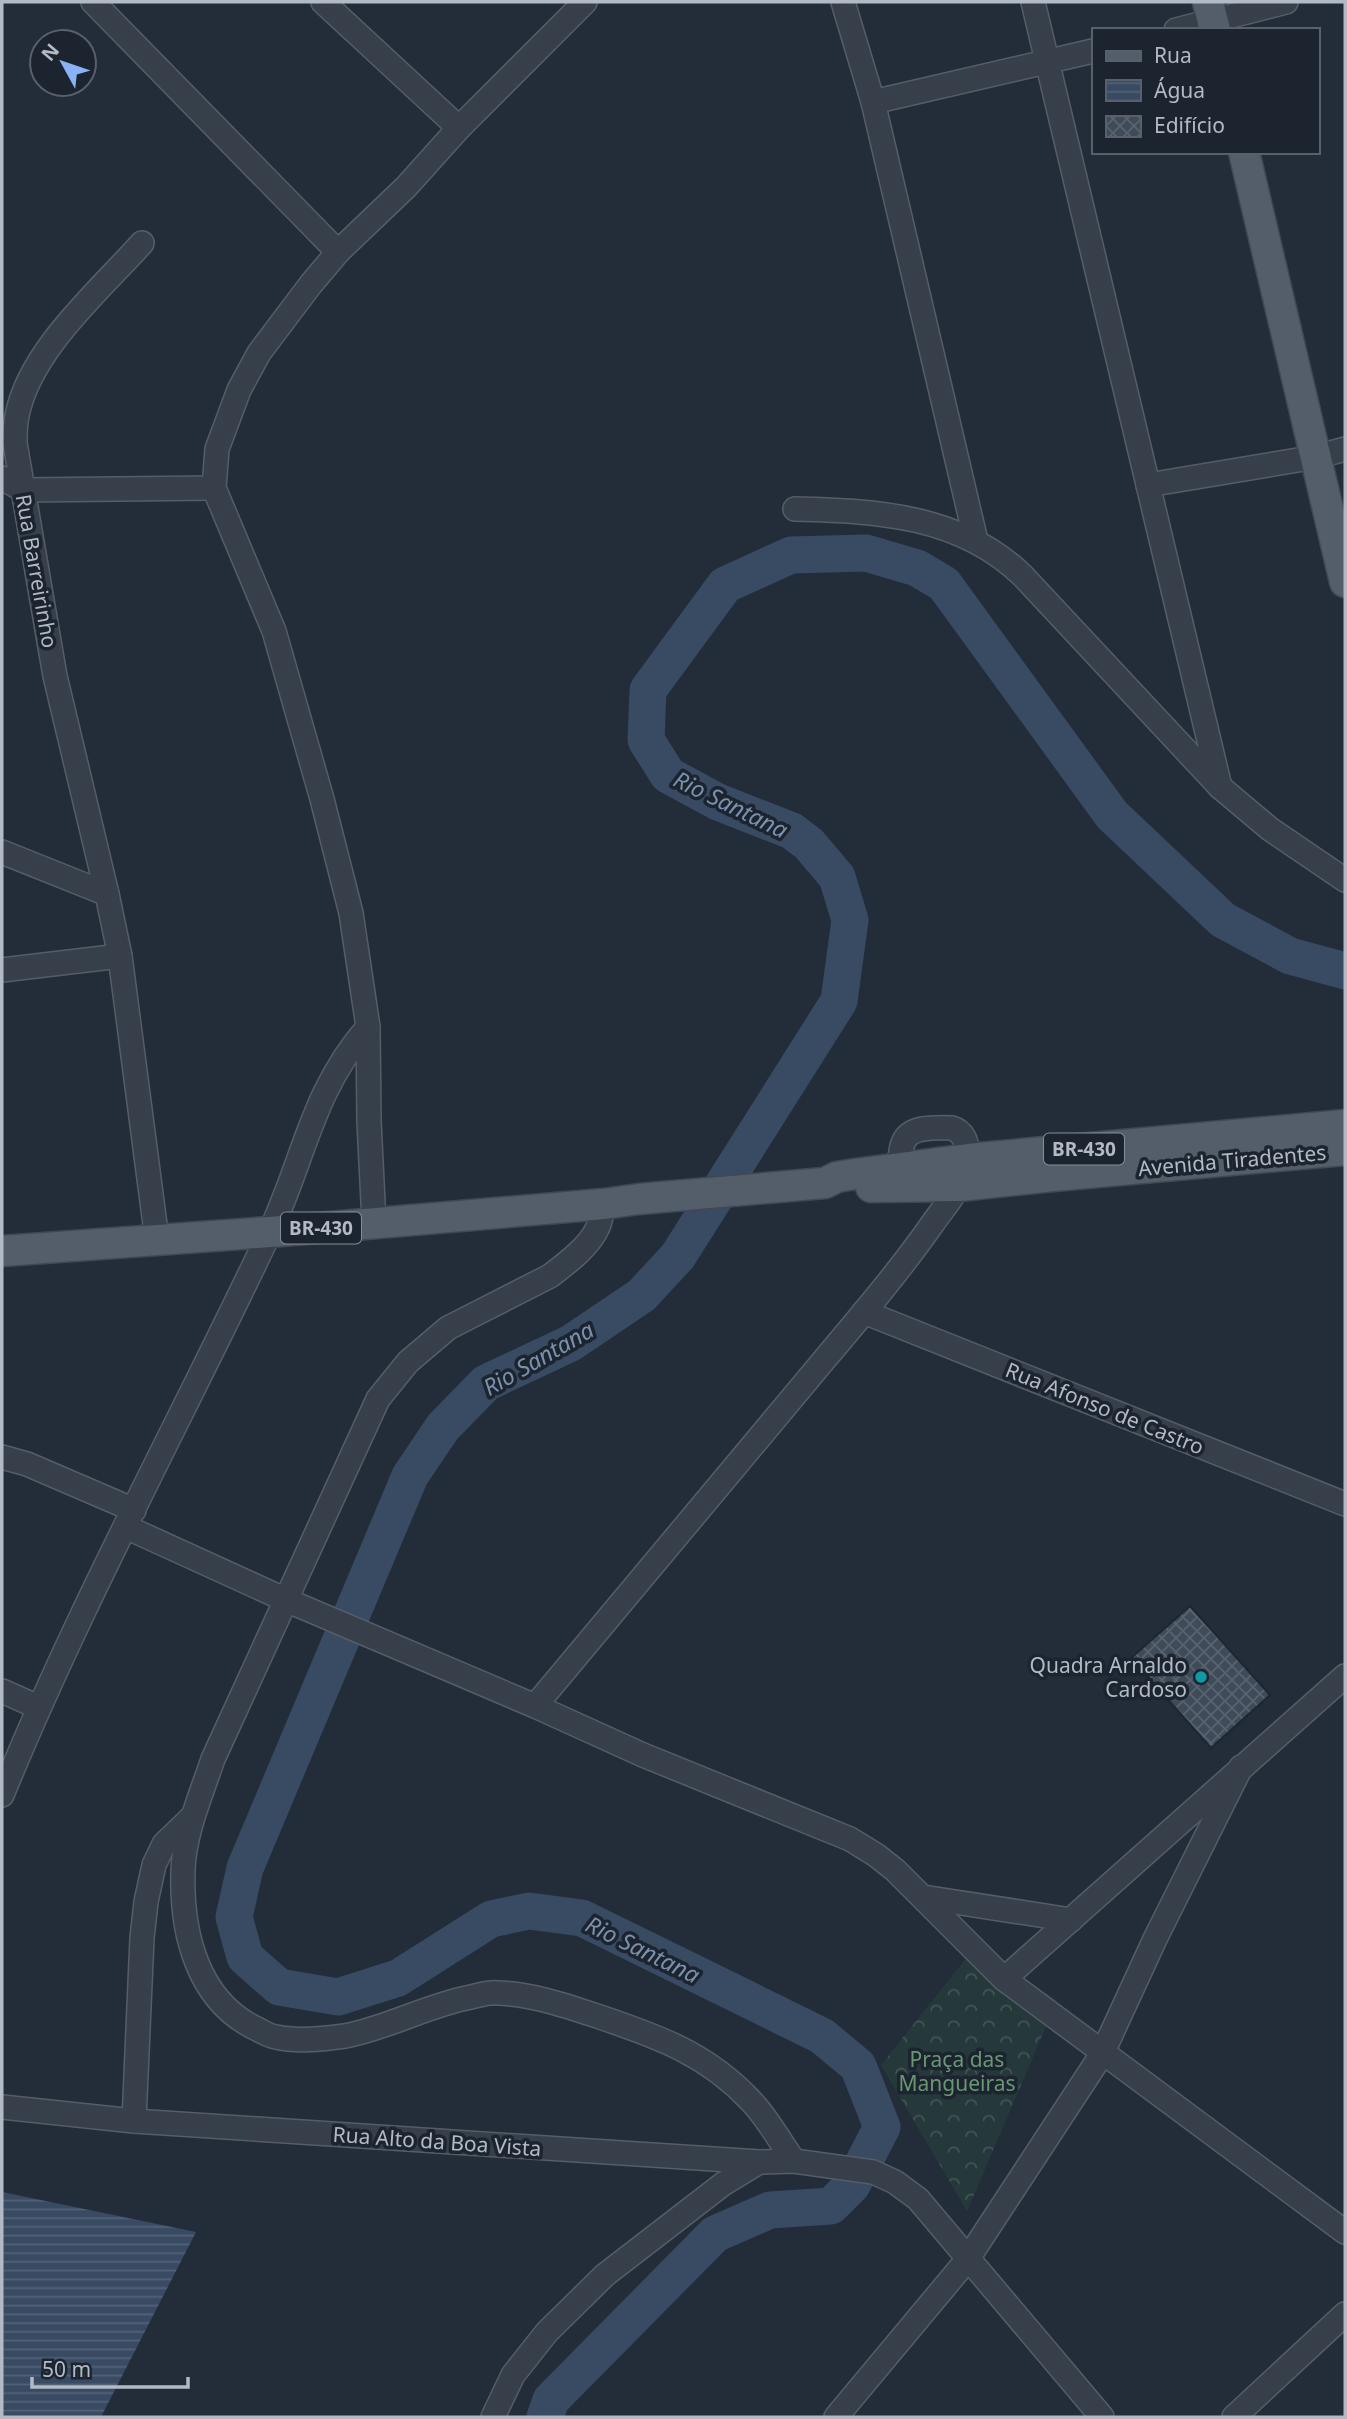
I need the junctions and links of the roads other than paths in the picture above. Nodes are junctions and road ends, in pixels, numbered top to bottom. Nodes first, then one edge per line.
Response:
1 (93, 2) edge
2 (323, 2) edge
3 (844, 2) edge
4 (1033, 2) edge
5 (1286, 2) edge
6 (574, 5) edge
7 (1212, 17) edge
8 (1181, 28) edge
9 (1092, 51) edge
10 (1048, 63) junction
11 (873, 102) junction
12 (459, 128) junction
13 (1244, 154) edge
14 (142, 243) dead end
15 (338, 252) junction
16 (1345, 449) edge
17 (1315, 457) junction
18 (2, 478) edge
19 (1148, 485) junction
20 (214, 488) junction
21 (23, 490) junction
22 (795, 509) dead end
23 (976, 541) junction
24 (1345, 582) edge
25 (1220, 787) junction
26 (2, 852) edge
27 (1345, 880) edge
28 (107, 894) junction
29 (120, 956) junction
30 (2, 970) edge
31 (368, 1027) junction
32 (1345, 1125) edge
33 (1345, 1150) edge
34 (964, 1172) junction
35 (900, 1177) junction
36 (604, 1204) junction
37 (374, 1223) junction
38 (270, 1232) junction
39 (158, 1240) junction
40 (2, 1251) edge
41 (864, 1312) junction
42 (2, 1457) edge
43 (1343, 1504) edge
44 (130, 1518) junction
45 (285, 1600) junction
46 (1345, 1676) edge
47 (2, 1691) edge
48 (38, 1706) junction
49 (535, 1706) junction
50 (1241, 1767) junction
51 (2, 1796) edge
52 (192, 1817) junction
53 (923, 1897) junction
54 (1071, 1920) junction
55 (1004, 1979) junction
56 (1102, 2054) junction
57 (2, 2107) edge
58 (134, 2121) junction
59 (794, 2161) junction
60 (759, 2162) junction
61 (1345, 2232) edge
62 (967, 2260) junction
63 (1345, 2314) edge
64 (492, 2417) edge
65 (836, 2417) edge
66 (1102, 2417) edge
67 (1234, 2417) edge

1 - 15 street
2 - 12 street
3 - 11 street
4 - 10 street
5 - 7 street
6 - 12 street
7 - 8 street
9 - 10 street
10 - 11 street
10 - 19 street
11 - 23 street
12 - 15 street
13 - 17 main road
14 - 21 street, Rua Barreirinho
15 - 20 street
16 - 17 street
17 - 19 street
17 - 24 main road
18 - 21 street
19 - 25 street
20 - 21 street
20 - 31 street
21 - 28 street, Rua Barreirinho
22 - 23 street
23 - 25 street
25 - 27 street
26 - 28 street
28 - 29 street, Rua Barreirinho
29 - 30 street
29 - 39 street, Rua Barreirinho
31 - 37 street
31 - 38 street
32 - 34 main road, BR-430
33 - 34 main road, Avenida Tiradentes / BR-430
34 - 35 main road, Avenida Tiradentes / BR-430
34 - 35 street
34 - 41 street
35 - 36 main road, Avenida Tiradentes / BR-430
36 - 37 main road, BR-430
36 - 45 street
37 - 38 main road, BR-430
38 - 39 main road, BR-430
38 - 44 street
39 - 40 main road, BR-430
41 - 43 street, Rua Afonso de Castro
41 - 49 street
42 - 44 street
44 - 45 street
44 - 48 street
45 - 49 street
45 - 52 street
46 - 50 street
47 - 48 street
48 - 51 street
49 - 53 street
50 - 54 street
50 - 56 street
52 - 58 street
52 - 59 street
53 - 54 street
53 - 55 street
54 - 55 street
55 - 56 street
56 - 61 street
56 - 62 street
57 - 58 street, Rua Alto da Boa Vista
58 - 60 street, Rua Alto da Boa Vista
59 - 60 street, Rua Alto da Boa Vista
59 - 62 street, Rua Alto da Boa Vista
60 - 64 street
62 - 65 street
62 - 66 street
63 - 67 street

